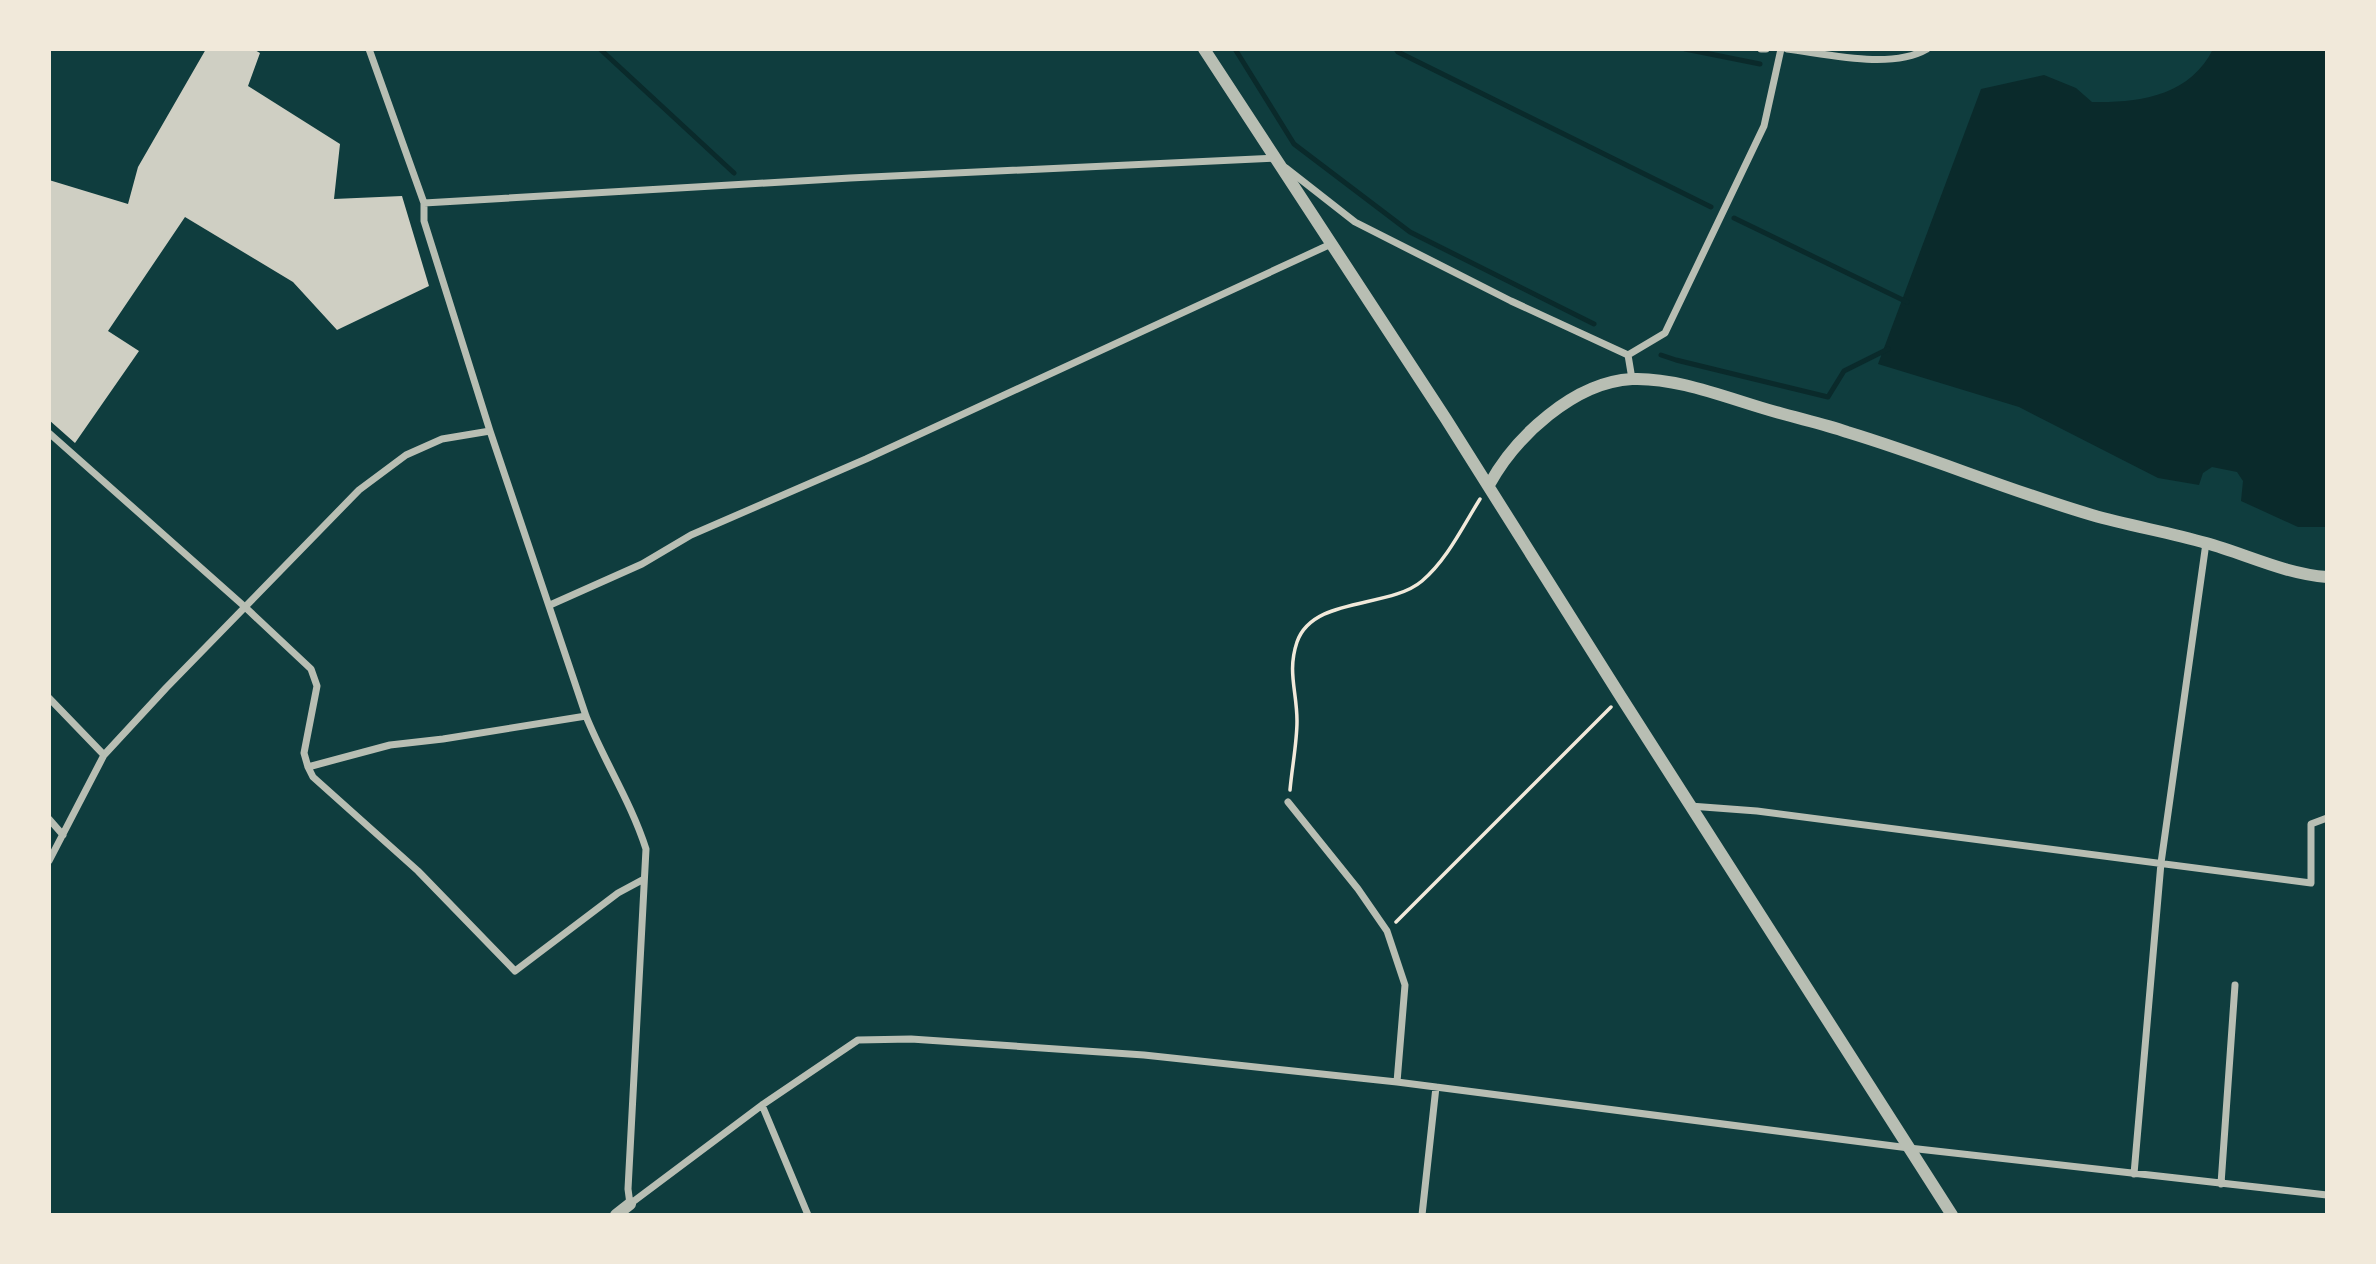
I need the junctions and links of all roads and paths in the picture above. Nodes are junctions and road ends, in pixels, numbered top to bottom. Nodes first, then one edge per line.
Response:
1 (369, 49) edge
2 (1203, 49) edge
3 (1761, 49) edge
4 (1766, 49) edge
5 (1781, 49) edge
6 (1787, 49) edge
7 (1927, 49) edge
8 (1273, 157) junction
9 (424, 203) junction
10 (1331, 244) junction
11 (1628, 355) junction
12 (1632, 379) junction
13 (490, 432) junction
14 (49, 433) edge
15 (1489, 485) junction
16 (2206, 543) junction
17 (2327, 577) edge
18 (550, 605) junction
19 (246, 607) junction
20 (1620, 697) junction
21 (49, 698) edge
22 (586, 716) junction
23 (104, 755) junction
24 (308, 767) junction
25 (1288, 802) joint
26 (1690, 806) junction
27 (2327, 818) edge
28 (49, 819) edge
29 (63, 835) junction
30 (49, 861) edge
31 (2161, 863) junction
32 (644, 879) junction
33 (1387, 931) junction
34 (2235, 985) dead end
35 (1397, 1082) junction
36 (1436, 1087) junction
37 (762, 1105) junction
38 (1909, 1148) junction
39 (2134, 1174) junction
40 (2221, 1184) junction
41 (2327, 1195) edge
42 (630, 1204) junction
43 (616, 1215) edge
44 (808, 1215) edge
45 (1422, 1215) edge
46 (1952, 1215) edge

1 - 9 street
2 - 8 street
3 - 4 street
5 - 11 street
6 - 7 street
8 - 9 street
8 - 10 street
8 - 11 street
9 - 13 street
10 - 15 street
10 - 18 street
11 - 12 street
12 - 15 street
12 - 16 street
13 - 18 street
13 - 19 street
14 - 19 street
15 - 20 street
15 - 25 path
16 - 17 street
16 - 31 street
18 - 22 street
19 - 23 street
19 - 24 street
20 - 26 street
20 - 33 path
21 - 23 street
22 - 24 street
22 - 32 street
23 - 29 street
24 - 32 street
25 - 33 street
26 - 31 street
26 - 38 street
27 - 31 street
28 - 29 street
29 - 30 street
31 - 39 street
32 - 42 street
33 - 35 street
34 - 40 street
35 - 36 street
35 - 37 street
36 - 38 street
36 - 45 street
37 - 42 street
37 - 44 street
38 - 39 street
38 - 46 street
39 - 40 street
40 - 41 street
42 - 43 street

